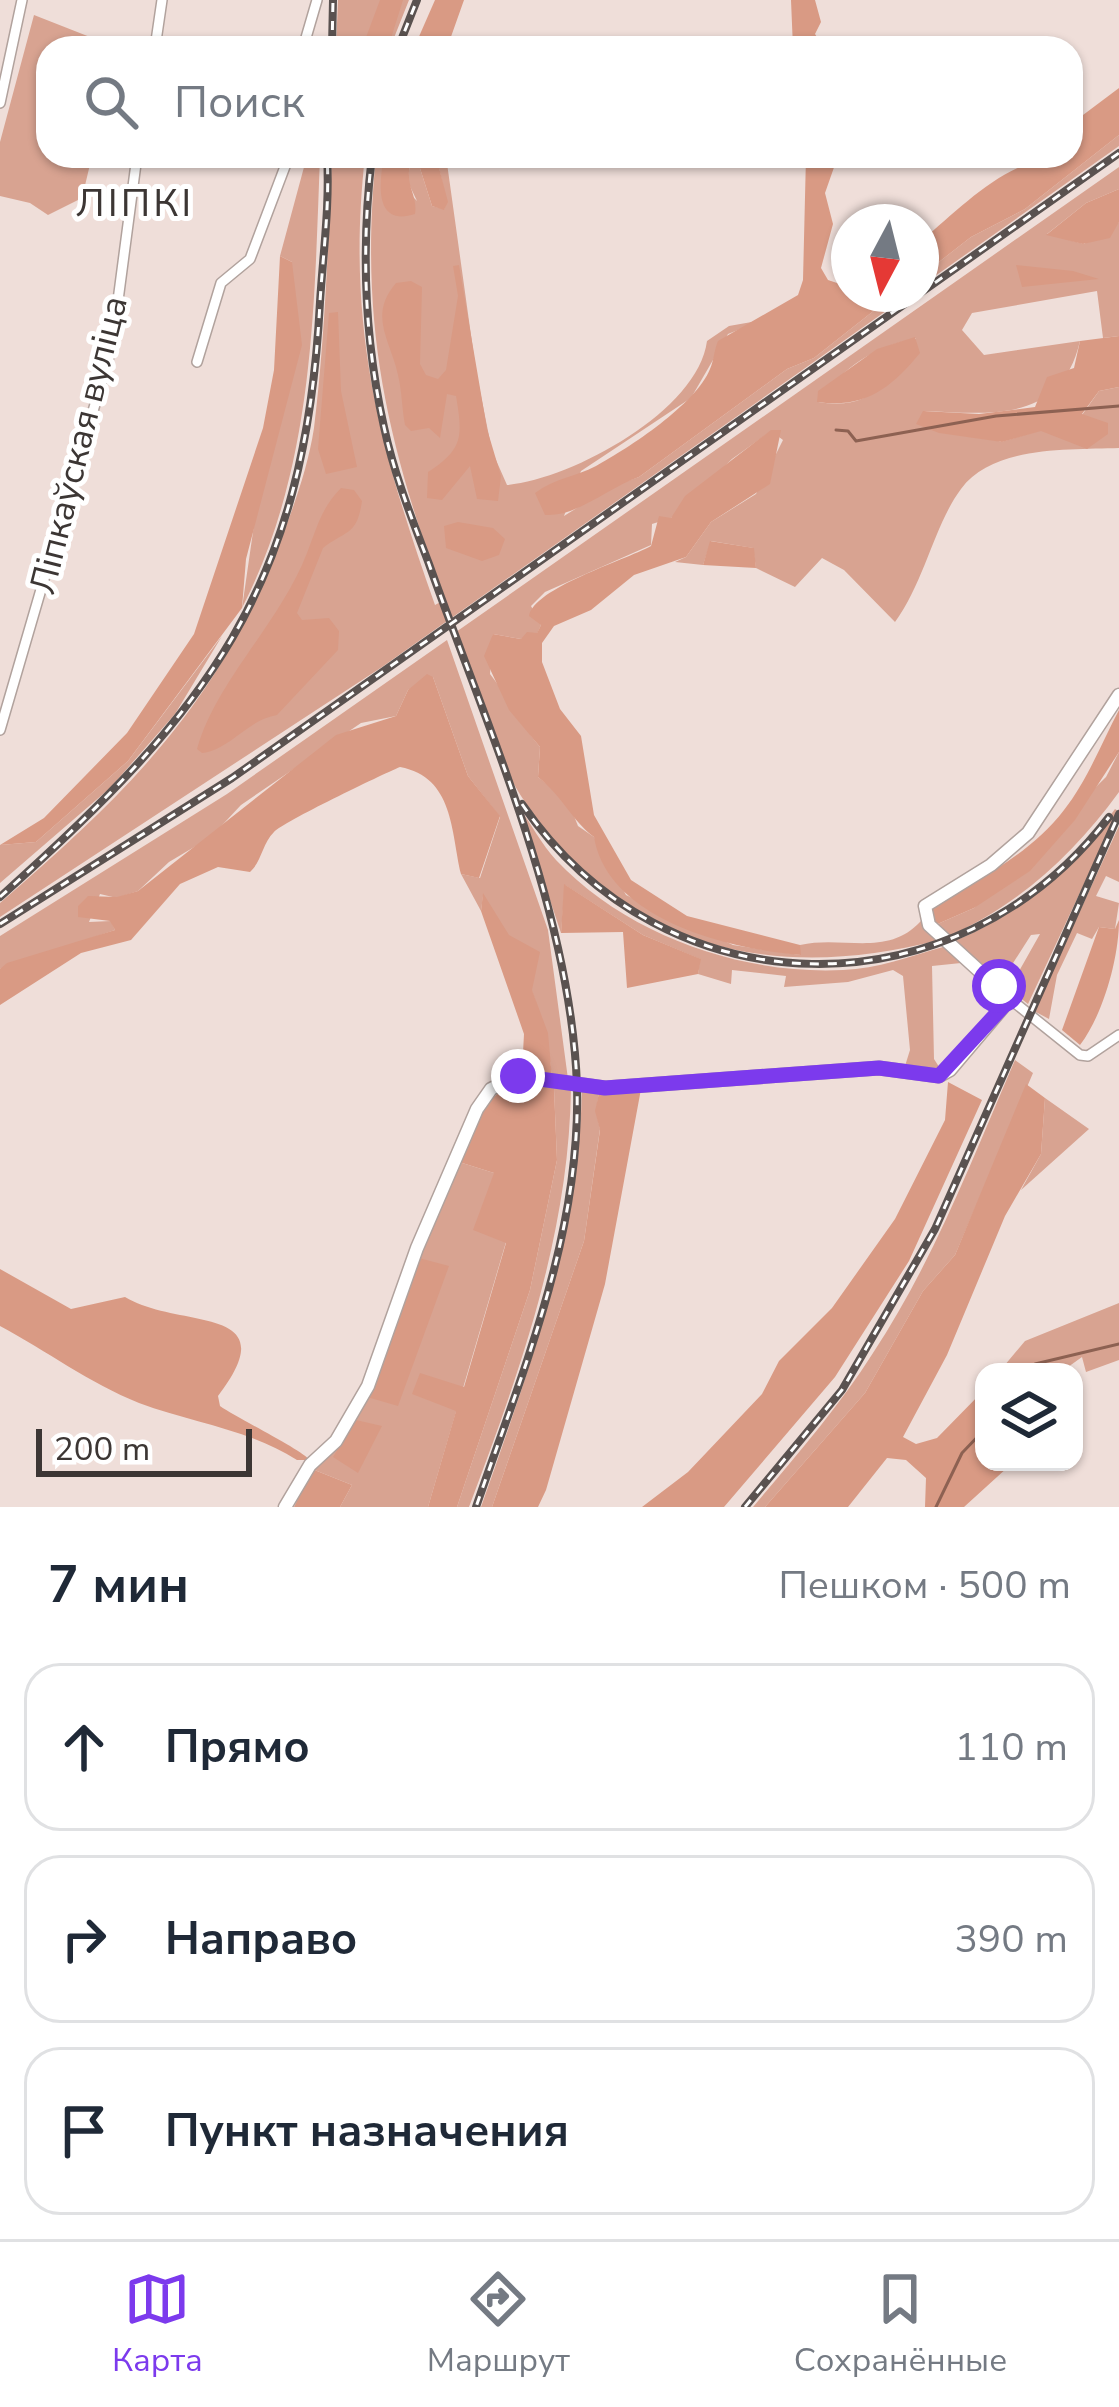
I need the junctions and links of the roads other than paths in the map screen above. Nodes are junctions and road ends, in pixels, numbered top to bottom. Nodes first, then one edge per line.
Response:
1 (22, 0) edge
2 (162, 0) edge
3 (317, 0) edge
4 (157, 36) edge
5 (306, 36) edge
6 (0, 103) edge
7 (135, 168) edge
8 (284, 168) edge
9 (196, 362) dead end
10 (1119, 695) edge
11 (0, 730) edge
12 (1010, 999) junction
13 (1119, 1035) edge
14 (285, 1507) edge

1 - 6 street
2 - 4 street
3 - 5 street
7 - 11 street, Ліпкаўская вуліца
8 - 9 street
10 - 12 street
12 - 13 street
12 - 14 street

